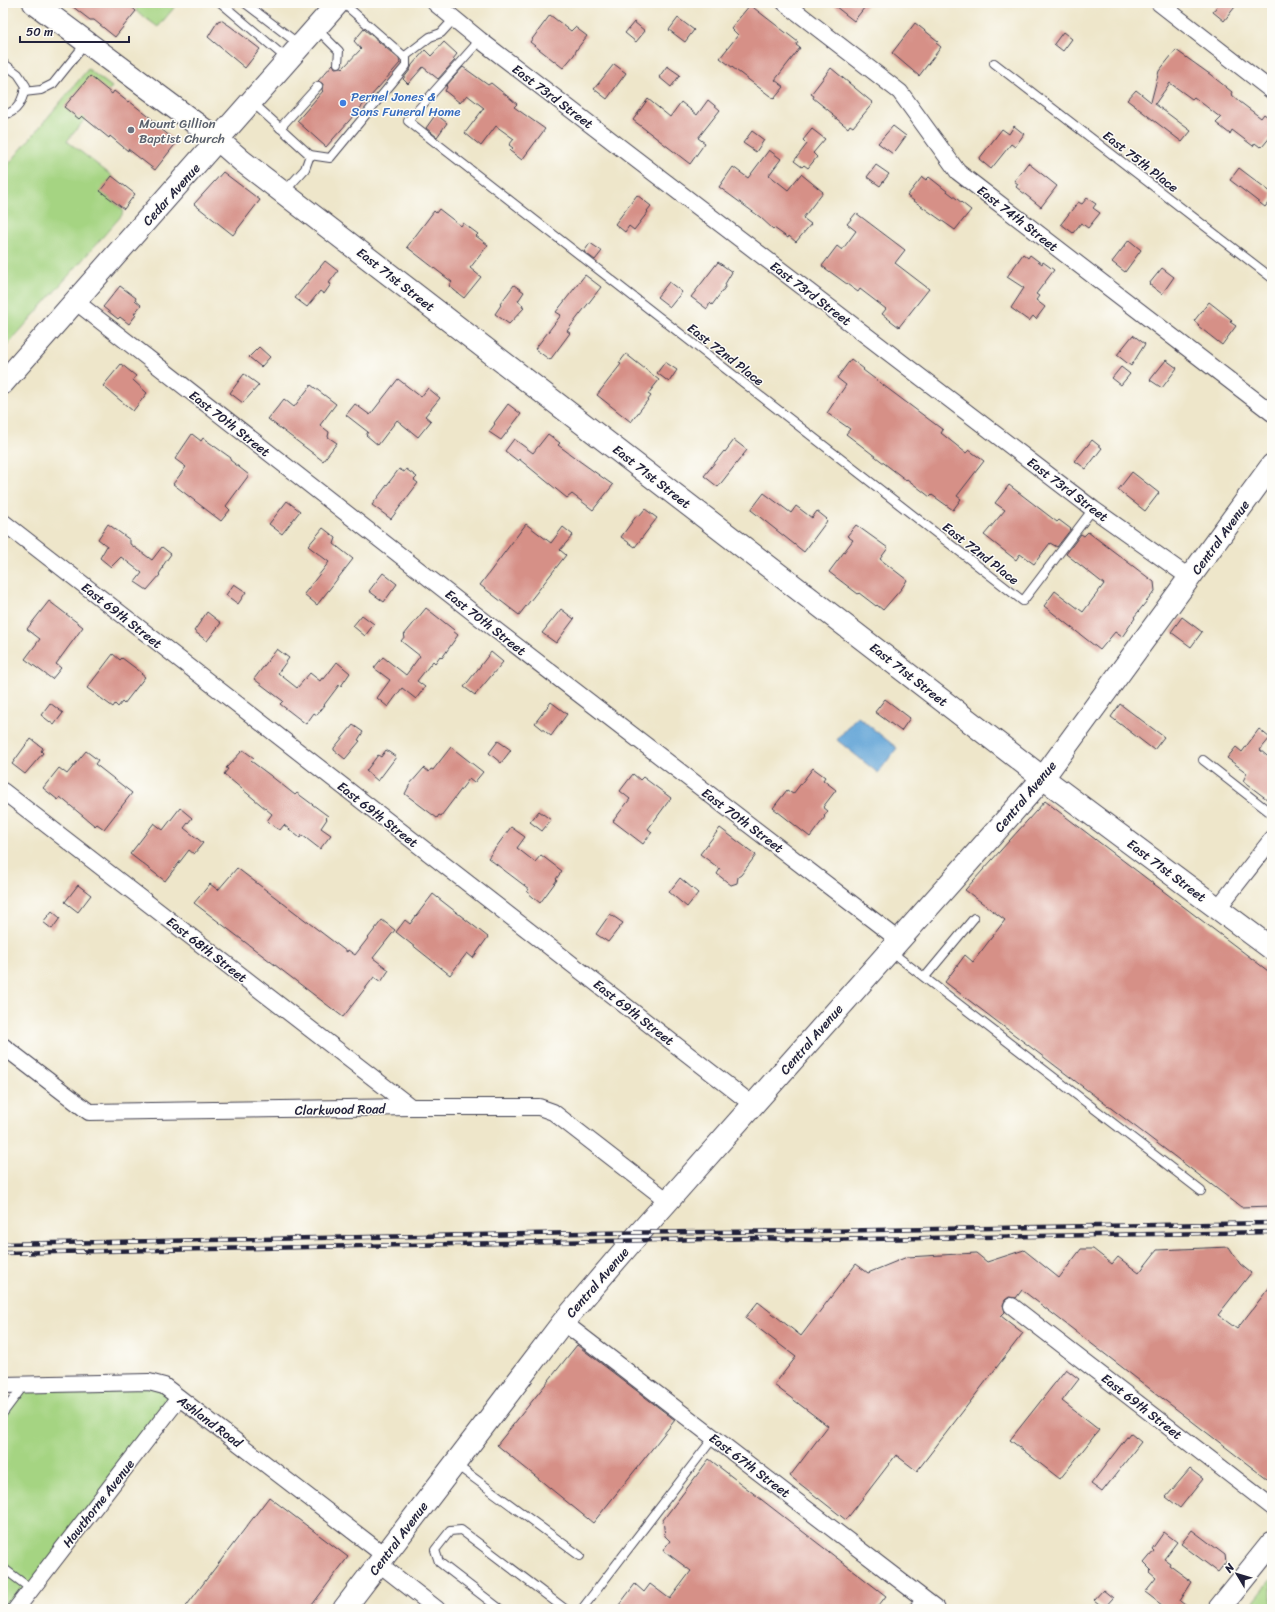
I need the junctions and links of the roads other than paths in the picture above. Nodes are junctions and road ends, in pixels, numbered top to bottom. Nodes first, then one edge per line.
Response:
1 (34, 3) edge
2 (221, 3) edge
3 (245, 3) edge
4 (338, 3) edge
5 (343, 3) edge
6 (435, 3) edge
7 (785, 3) edge
8 (1159, 3) edge
9 (454, 19) junction
10 (316, 28) junction
11 (480, 40) junction
12 (87, 43) junction
13 (295, 53) junction
14 (404, 57) junction
15 (3, 63) edge
16 (338, 63) dead end
17 (994, 63) dead end
18 (318, 86) dead end
19 (1272, 91) edge
20 (24, 92) junction
21 (252, 102) junction
22 (3, 115) edge
23 (280, 128) junction
24 (218, 140) junction
25 (310, 155) junction
26 (283, 193) junction
27 (1272, 278) edge
28 (75, 301) junction
29 (3, 384) edge
30 (1272, 413) edge
31 (1272, 464) edge
32 (1093, 509) junction
33 (3, 522) edge
34 (1190, 578) junction
35 (1204, 760) dead end
36 (1043, 778) junction
37 (3, 791) edge
38 (1272, 814) edge
39 (1272, 838) edge
40 (1218, 908) junction
41 (974, 918) dead end
42 (894, 945) junction
43 (1272, 949) edge
44 (925, 977) junction
45 (3, 1046) edge
46 (753, 1105) junction
47 (411, 1107) junction
48 (1201, 1191) dead end
49 (668, 1201) junction
50 (1012, 1306) dead end
51 (563, 1322) junction
52 (25, 1384) junction
53 (3, 1385) edge
54 (179, 1398) junction
55 (3, 1413) edge
56 (714, 1438) junction
57 (454, 1464) junction
58 (1272, 1507) edge
59 (1267, 1553) edge
60 (580, 1556) dead end
61 (381, 1559) junction
62 (3, 1568) edge
63 (31, 1590) junction
64 (917, 1603) edge
65 (16, 1609) edge
66 (344, 1609) edge
67 (437, 1609) edge
68 (500, 1609) edge
69 (564, 1609) edge
70 (582, 1609) edge
71 (937, 1609) edge
72 (1219, 1609) edge

1 - 12 street, East 71st Street
2 - 13 lane
3 - 13 lane
4 - 10 street, Cedar Avenue
5 - 14 lane
6 - 9 street, East 73rd Street
7 - 30 street, East 74th Street
8 - 19 street
9 - 11 street, East 73rd Street
9 - 14 lane
10 - 13 street, Cedar Avenue
10 - 16 lane
11 - 32 street, East 73rd Street
11 - 32 lane, East 72nd Place
12 - 20 lane
12 - 24 street, East 71st Street
13 - 21 street, Cedar Avenue
14 - 25 lane
15 - 20 lane
17 - 27 lane, East 75th Place
18 - 23 lane
20 - 22 lane
21 - 23 lane
21 - 24 street, Cedar Avenue
23 - 25 lane
24 - 26 street, East 71st Street
24 - 28 street, Cedar Avenue
25 - 26 lane
26 - 36 street, East 71st Street
28 - 29 street, Cedar Avenue
28 - 42 street, East 70th Street
31 - 34 street, Central Avenue
32 - 34 street, East 73rd Street
33 - 46 street, East 69th Street
34 - 36 street, Central Avenue
35 - 38 lane
36 - 40 street, East 71st Street
36 - 42 street, Central Avenue
37 - 47 street, East 68th Street
39 - 40 street
40 - 43 street, East 71st Street
41 - 44 lane
42 - 44 lane
42 - 46 street, Central Avenue
44 - 48 lane
45 - 47 street, Clarkwood Road
46 - 49 street, Central Avenue
47 - 49 street, Clarkwood Road
49 - 51 street, Central Avenue
50 - 58 street, East 69th Street
51 - 56 street, East 67th Street
51 - 57 street, Central Avenue
52 - 53 street, Ashland Road
52 - 54 street, Ashland Road
52 - 55 lane
54 - 61 street, Ashland Road
54 - 63 street, Hawthorne Avenue
56 - 64 street, East 67th Street
56 - 70 lane
57 - 60 lane
57 - 61 street, Central Avenue
59 - 72 street
61 - 66 street, Central Avenue
61 - 67 street, Ashland Road
62 - 63 lane
63 - 65 street, Hawthorne Avenue
64 - 71 street, East 67th Street
68 - 69 lane

